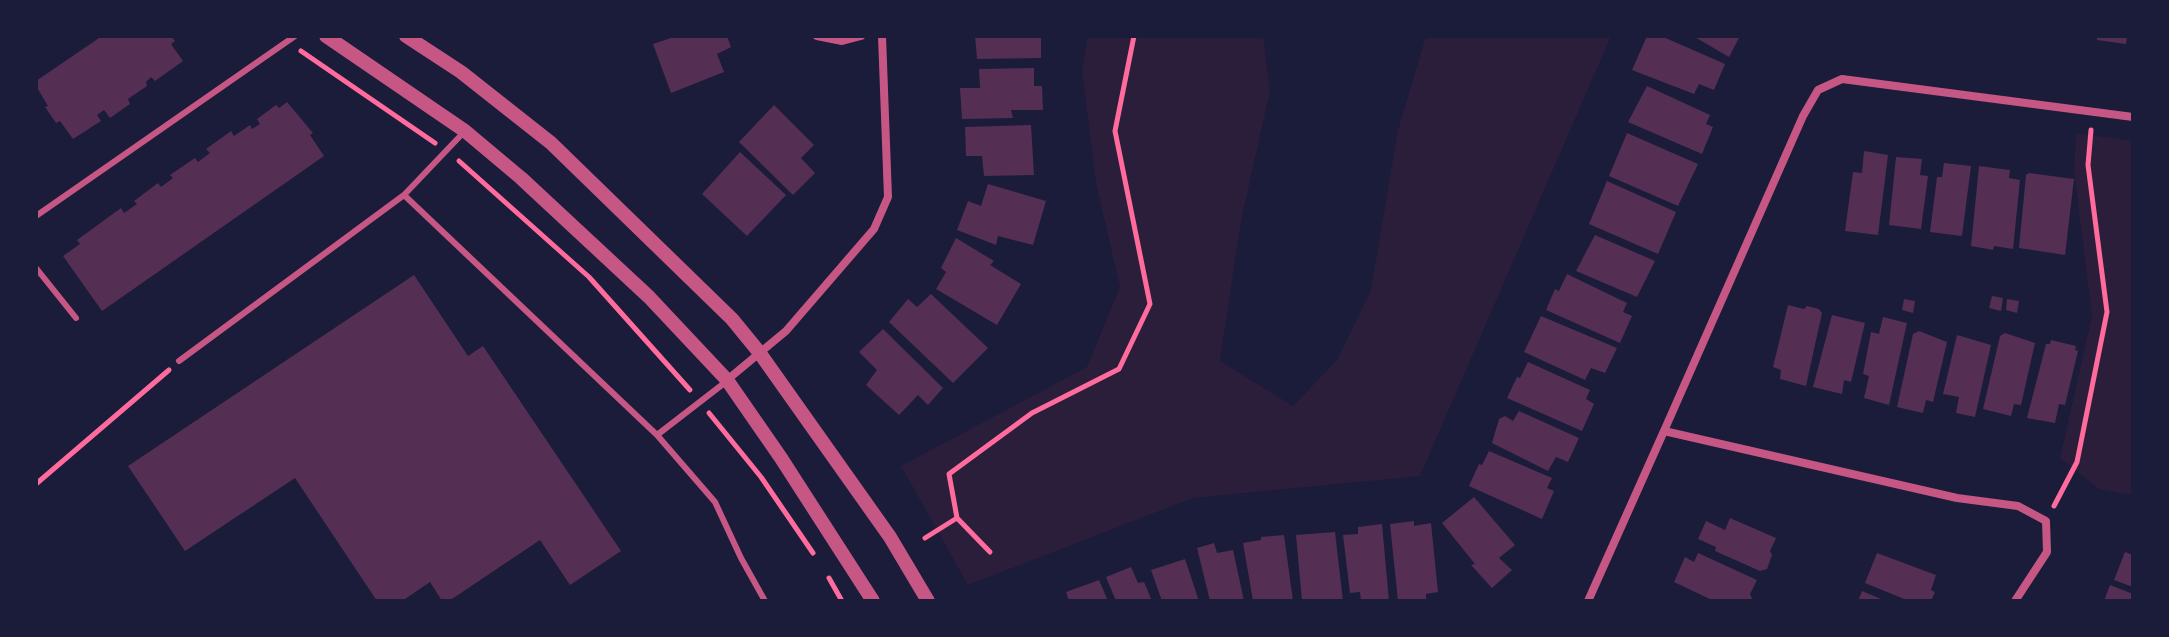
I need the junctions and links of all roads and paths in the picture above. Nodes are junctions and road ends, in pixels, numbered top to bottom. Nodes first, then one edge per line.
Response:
1 (295, 36) edge
2 (326, 36) edge
3 (406, 36) edge
4 (817, 36) edge
5 (861, 36) edge
6 (882, 36) edge
7 (1134, 36) edge
8 (287, 42) junction
9 (2092, 112) junction
10 (2133, 117) edge
11 (465, 131) junction
12 (446, 151) junction
13 (404, 195) junction
14 (36, 216) edge
15 (36, 268) edge
16 (76, 318) dead end
17 (759, 352) junction
18 (179, 361) joint
19 (727, 380) junction
20 (700, 401) junction
21 (1664, 431) junction
22 (657, 435) junction
23 (36, 484) edge
24 (957, 518) junction
25 (2046, 521) junction
26 (925, 538) dead end
27 (990, 552) dead end
28 (820, 564) dead end
29 (828, 576) dead end
30 (765, 601) edge
31 (842, 601) edge
32 (873, 601) edge
33 (928, 601) edge
34 (1588, 601) edge
35 (2015, 601) edge

1 - 8 lane
2 - 11 street
3 - 17 street
4 - 5 street
6 - 17 street
7 - 24 path
8 - 12 path
8 - 14 lane
9 - 10 street
9 - 21 street
9 - 25 path
11 - 12 lane
11 - 19 street
12 - 13 lane
12 - 20 path
13 - 18 lane
13 - 22 lane
15 - 16 lane
17 - 19 street
17 - 33 street
18 - 23 path
19 - 20 lane
19 - 32 street
20 - 22 lane
20 - 28 path
21 - 25 street
21 - 34 street
22 - 30 lane
24 - 26 path
24 - 27 path
25 - 35 street
29 - 31 path

